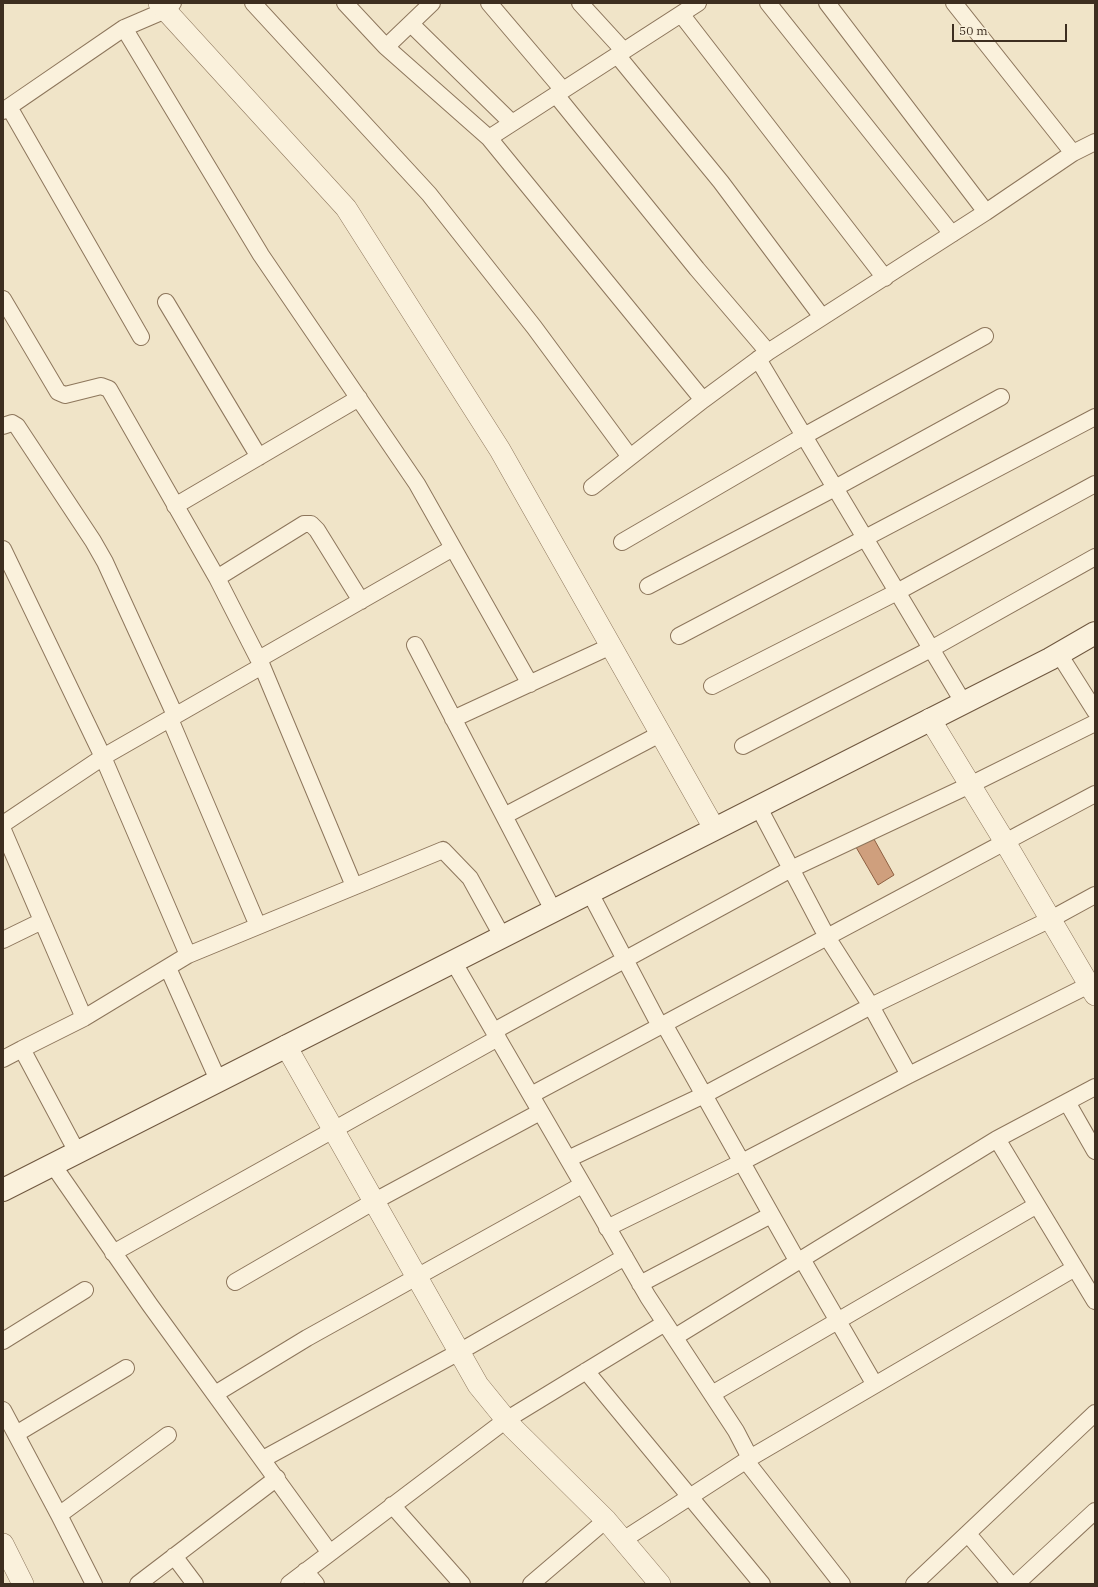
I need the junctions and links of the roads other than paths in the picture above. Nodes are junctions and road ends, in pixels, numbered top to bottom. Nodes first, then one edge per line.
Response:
1 (253, 3) edge
2 (345, 3) edge
3 (431, 3) edge
4 (489, 3) edge
5 (580, 3) edge
6 (768, 3) edge
7 (827, 3) edge
8 (954, 3) edge
9 (166, 5) edge
10 (687, 7) edge
11 (411, 24) junction
12 (124, 28) junction
13 (386, 48) junction
14 (621, 53) junction
15 (560, 92) junction
16 (6, 109) edge
17 (512, 123) junction
18 (489, 138) junction
19 (1095, 142) edge
20 (1073, 153) junction
21 (986, 212) junction
22 (952, 234) junction
23 (885, 278) junction
24 (3, 299) edge
25 (166, 302) dead end
26 (822, 317) junction
27 (985, 336) dead end
28 (141, 337) dead end
29 (763, 356) junction
30 (1002, 397) dead end
31 (359, 398) junction
32 (704, 400) junction
33 (1095, 417) edge
34 (3, 426) edge
35 (804, 436) junction
36 (259, 457) junction
37 (630, 457) junction
38 (1095, 484) edge
39 (592, 487) dead end
40 (835, 488) junction
41 (175, 506) junction
42 (865, 538) junction
43 (622, 542) dead end
44 (453, 548) junction
45 (3, 549) edge
46 (1095, 557) edge
47 (217, 578) junction
48 (648, 586) dead end
49 (897, 592) junction
50 (360, 601) junction
51 (1095, 633) edge
52 (679, 636) dead end
53 (414, 645) dead end
54 (611, 646) junction
55 (931, 649) junction
56 (1059, 654) junction
57 (261, 663) junction
58 (530, 684) junction
59 (712, 686) dead end
60 (963, 702) junction
61 (1095, 710) edge
62 (173, 717) junction
63 (453, 719) junction
64 (930, 719) junction
65 (1095, 723) edge
66 (660, 734) junction
67 (743, 746) dead end
68 (103, 757) junction
69 (970, 785) junction
70 (1095, 794) edge
71 (758, 806) junction
72 (504, 816) junction
73 (3, 824) edge
74 (714, 828) junction
75 (3, 830) edge
76 (1005, 842) junction
77 (791, 869) junction
78 (354, 886) junction
79 (589, 891) junction
80 (1095, 895) edge
81 (553, 910) junction
82 (1050, 919) junction
83 (42, 921) junction
84 (258, 926) junction
85 (502, 936) junction
86 (827, 937) junction
87 (3, 940) edge
88 (188, 955) junction
89 (625, 960) junction
90 (452, 961) junction
91 (168, 968) junction
92 (1093, 987) edge
93 (870, 1006) junction
94 (84, 1018) junction
95 (662, 1025) junction
96 (496, 1035) junction
97 (286, 1046) junction
98 (22, 1049) junction
99 (3, 1059) edge
100 (909, 1075) junction
101 (218, 1080) junction
102 (1095, 1087) edge
103 (531, 1095) junction
104 (704, 1095) junction
105 (1067, 1102) junction
106 (540, 1112) junction
107 (333, 1130) junction
108 (997, 1139) junction
109 (1095, 1150) edge
110 (77, 1152) junction
111 (568, 1159) junction
112 (742, 1162) junction
113 (53, 1165) junction
114 (582, 1184) junction
115 (3, 1190) edge
116 (373, 1202) junction
117 (1037, 1205) junction
118 (771, 1215) junction
119 (607, 1228) junction
120 (113, 1253) junction
121 (625, 1257) junction
122 (800, 1260) junction
123 (1075, 1268) junction
124 (416, 1278) junction
125 (235, 1282) dead end
126 (640, 1284) junction
127 (85, 1290) dead end
128 (1095, 1302) edge
129 (836, 1322) junction
130 (665, 1323) junction
131 (675, 1337) junction
132 (3, 1340) edge
133 (459, 1352) junction
134 (126, 1368) dead end
135 (586, 1371) junction
136 (875, 1385) junction
137 (215, 1394) junction
138 (712, 1394) junction
139 (3, 1410) edge
140 (1095, 1413) edge
141 (506, 1420) junction
142 (16, 1434) junction
143 (168, 1435) dead end
144 (263, 1459) junction
145 (748, 1460) junction
146 (277, 1478) junction
147 (689, 1498) junction
148 (392, 1505) junction
149 (1095, 1511) edge
150 (59, 1515) junction
151 (606, 1520) junction
152 (968, 1534) junction
153 (623, 1540) junction
154 (3, 1544) edge
155 (330, 1553) junction
156 (174, 1556) junction
157 (306, 1571) junction
158 (537, 1582) edge
159 (23, 1584) edge
160 (94, 1584) edge
161 (138, 1584) edge
162 (195, 1584) edge
163 (289, 1584) edge
164 (316, 1584) edge
165 (462, 1584) edge
166 (660, 1584) edge
167 (762, 1584) edge
168 (842, 1584) edge
169 (914, 1584) edge
170 (1010, 1584) edge
171 (1016, 1584) edge

1 - 37 street
2 - 13 street
3 - 11 street
4 - 15 street
5 - 14 street
6 - 22 street
7 - 21 street
8 - 20 street
9 - 12 street
9 - 54 street
10 - 14 street
10 - 23 street
11 - 13 street
11 - 17 street
12 - 16 street
12 - 31 street
13 - 18 street
14 - 15 street
14 - 26 street
15 - 17 street
15 - 29 street
16 - 28 street
17 - 18 street
18 - 32 street
19 - 20 street
20 - 21 street
21 - 22 street
22 - 23 street
23 - 26 street
24 - 41 street
25 - 36 street
26 - 29 street
27 - 35 street
29 - 32 street
29 - 35 street
30 - 40 street
31 - 36 street
31 - 44 street
32 - 37 street
33 - 42 street
34 - 62 street
35 - 40 street
35 - 43 street
36 - 41 street
37 - 39 street
38 - 49 street
40 - 42 street
40 - 48 street
41 - 47 street
42 - 49 street
42 - 52 street
44 - 50 street
44 - 58 street
45 - 68 street
46 - 55 street
47 - 50 street
47 - 57 street
49 - 55 street
49 - 59 street
50 - 57 street
51 - 56 main road
53 - 63 street
54 - 58 street
54 - 66 street
55 - 60 street
55 - 67 street
56 - 60 main road
56 - 61 street
57 - 62 street
57 - 78 street
58 - 63 street
60 - 64 main road
62 - 68 street
62 - 84 street
63 - 72 street
64 - 69 street
64 - 71 main road
65 - 69 street
66 - 72 street
66 - 74 street
68 - 73 street
68 - 88 street
69 - 76 street
69 - 77 street
70 - 76 street
71 - 74 main road
71 - 77 street
72 - 81 street
74 - 79 main road
75 - 83 street
76 - 82 street
76 - 86 street
77 - 86 street
77 - 89 street
78 - 84 street
78 - 85 street
79 - 81 main road
79 - 89 street
80 - 82 street
81 - 85 main road
82 - 92 street
82 - 93 street
83 - 87 street
83 - 94 street
84 - 88 street
85 - 90 main road
86 - 93 street
86 - 95 street
88 - 91 street
89 - 95 street
89 - 96 street
90 - 96 street
90 - 97 main road
91 - 94 street
91 - 101 street
92 - 100 street
93 - 100 street
93 - 104 street
94 - 98 street
95 - 103 street
95 - 104 street
96 - 103 street
96 - 107 street
97 - 101 main road
97 - 107 street
98 - 99 street
98 - 110 street
100 - 112 street
101 - 110 main road
102 - 105 street
103 - 106 street
104 - 111 street
104 - 112 street
105 - 108 street
105 - 109 street
106 - 111 street
106 - 116 street
107 - 116 street
107 - 120 street
108 - 117 street
108 - 122 street
110 - 113 main road
111 - 114 street
112 - 118 street
112 - 119 street
113 - 115 main road
113 - 120 street
114 - 119 street
114 - 124 street
116 - 124 street
116 - 125 street
117 - 123 street
117 - 129 street
118 - 122 street
118 - 126 street
119 - 121 street
120 - 137 street
121 - 126 street
121 - 133 street
122 - 129 street
122 - 131 street
123 - 128 street
123 - 136 street
124 - 133 street
124 - 137 street
126 - 130 street
127 - 132 street
129 - 136 street
129 - 138 street
130 - 131 street
130 - 135 street
131 - 138 street
133 - 141 street
133 - 144 street
134 - 142 street
135 - 141 street
135 - 147 street
136 - 145 street
137 - 144 street
138 - 145 street
139 - 142 street
140 - 152 street
141 - 148 street
141 - 151 street
142 - 150 street
143 - 150 street
144 - 146 street
145 - 147 street
145 - 168 street
146 - 155 street
146 - 156 street
147 - 153 street
147 - 167 street
148 - 155 street
148 - 165 street
149 - 171 street
150 - 160 street
151 - 153 street
151 - 158 street
152 - 169 street
152 - 170 street
153 - 166 street
154 - 159 street
155 - 157 street
156 - 161 street
156 - 162 street
157 - 163 street
157 - 164 street

